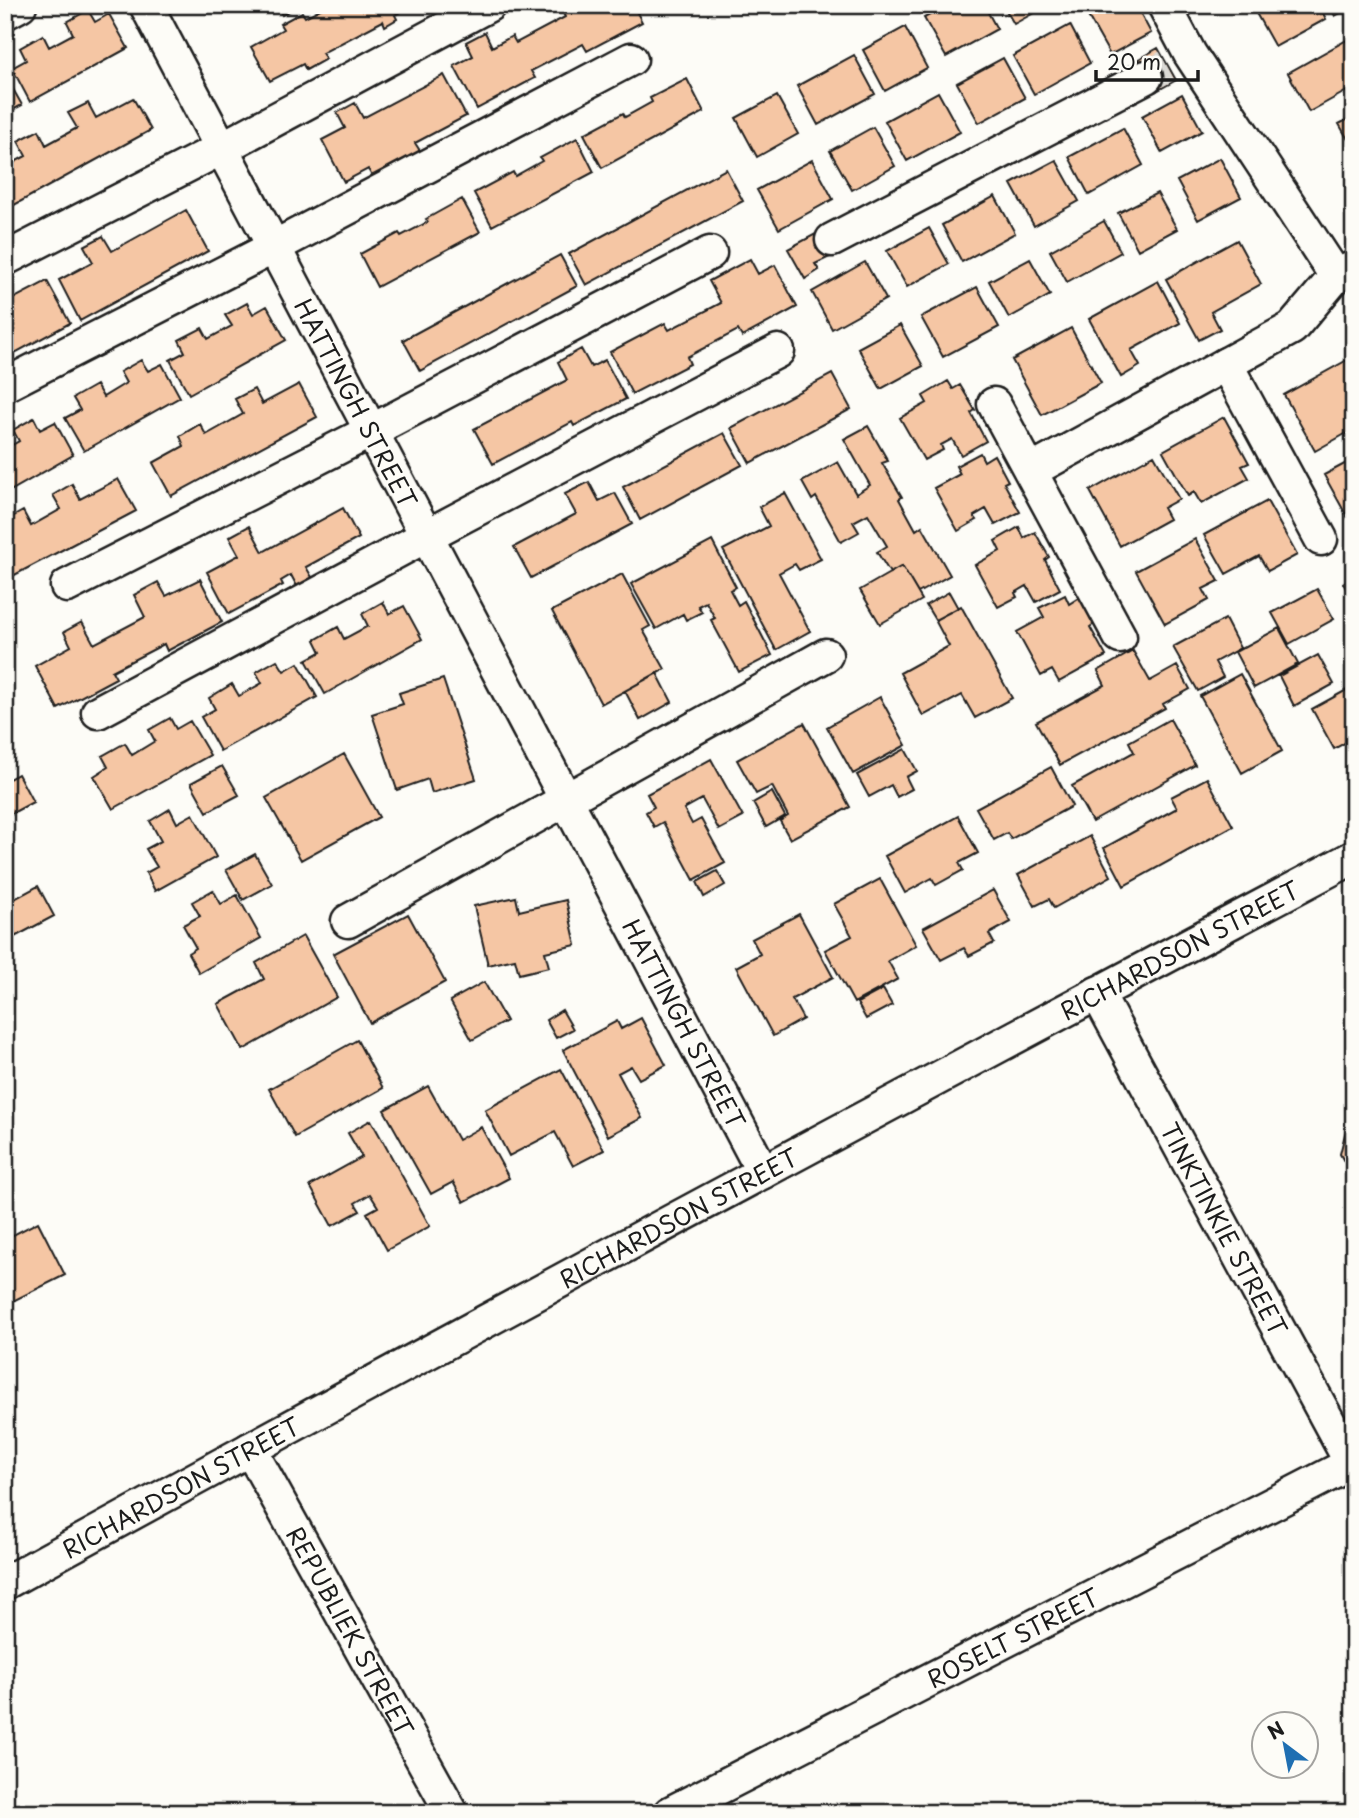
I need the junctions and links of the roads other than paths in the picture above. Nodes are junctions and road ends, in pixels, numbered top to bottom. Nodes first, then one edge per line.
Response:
1 (20, 5) edge
2 (146, 5) edge
3 (489, 5) edge
4 (1164, 5) edge
5 (5, 13) edge
6 (631, 59) dead end
7 (1168, 66) junction
8 (222, 148) junction
9 (832, 240) dead end
10 (274, 247) junction
11 (710, 253) dead end
12 (5, 260) edge
13 (1345, 272) edge
14 (778, 351) dead end
15 (1226, 364) junction
16 (5, 384) edge
17 (994, 404) dead end
18 (371, 430) junction
19 (1031, 471) junction
20 (426, 536) junction
21 (1321, 539) dead end
22 (67, 586) dead end
23 (1120, 636) dead end
24 (826, 655) dead end
25 (97, 712) dead end
26 (566, 801) junction
27 (1354, 857) edge
28 (348, 921) dead end
29 (1097, 993) junction
30 (763, 1172) junction
31 (250, 1449) junction
32 (1353, 1462) edge
33 (5, 1583) edge
34 (452, 1813) edge
35 (670, 1813) edge

1 - 5 street
2 - 8 street, HATTINGH STREET
3 - 8 street
4 - 7 street
6 - 10 street
7 - 9 street
7 - 13 street
8 - 10 street, HATTINGH STREET
8 - 12 street
10 - 16 street
10 - 18 street, HATTINGH STREET
11 - 18 street
13 - 15 street
14 - 20 street
15 - 19 street
15 - 21 street
17 - 19 street
18 - 20 street, HATTINGH STREET
18 - 22 street
19 - 23 street
20 - 25 street
20 - 26 street, HATTINGH STREET
24 - 26 street
26 - 28 street
26 - 30 street, HATTINGH STREET
27 - 29 street, RICHARDSON STREET
29 - 30 street, RICHARDSON STREET
29 - 32 street, TINKTINKIE STREET
30 - 31 street, RICHARDSON STREET
31 - 33 street, RICHARDSON STREET
31 - 34 street, REPUBLIEK STREET
32 - 35 street, ROSELT STREET

